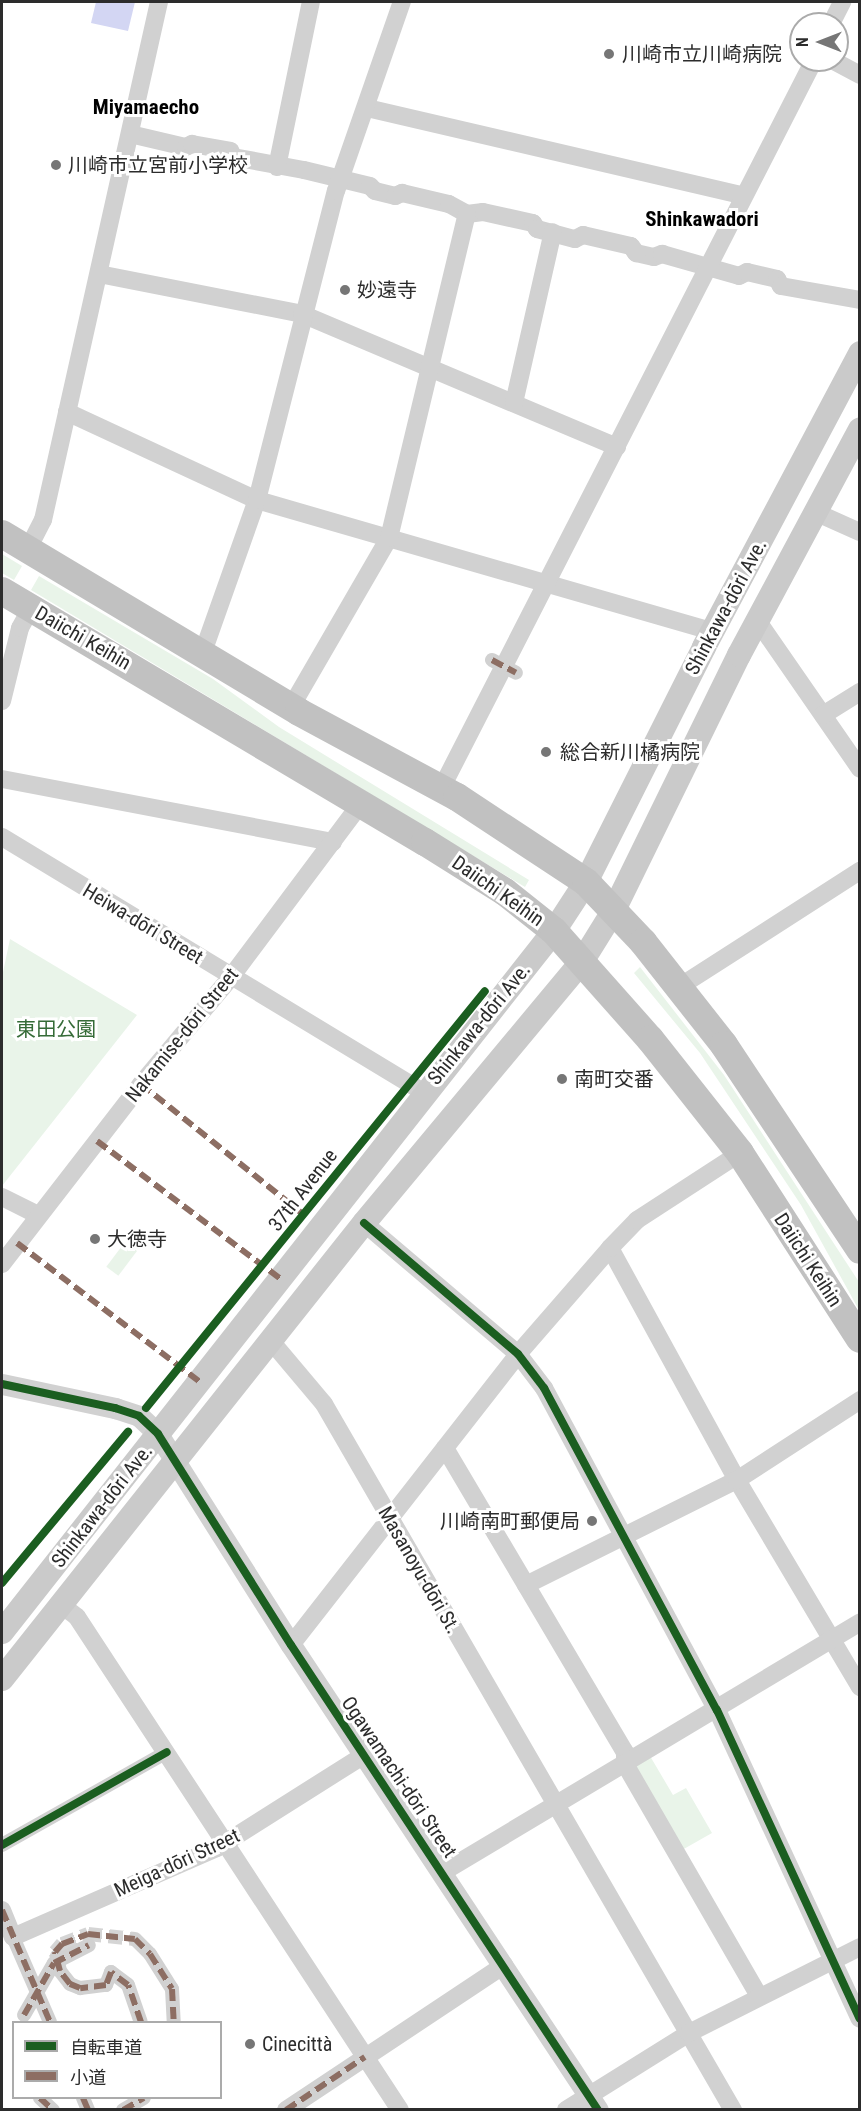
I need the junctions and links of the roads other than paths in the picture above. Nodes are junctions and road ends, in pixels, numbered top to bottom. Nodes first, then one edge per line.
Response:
1 (159, 2) edge
2 (311, 2) edge
3 (402, 2) edge
4 (808, 72) edge
5 (367, 108) junction
6 (130, 134) junction
7 (277, 167) junction
8 (339, 181) junction
9 (742, 195) junction
10 (467, 214) junction
11 (553, 232) junction
12 (706, 264) junction
13 (99, 274) junction
14 (860, 300) edge
15 (302, 314) junction
16 (860, 353) edge
17 (428, 367) junction
18 (514, 403) junction
19 (67, 412) junction
20 (860, 429) edge
21 (617, 447) junction
22 (257, 500) junction
23 (815, 512) junction
24 (860, 532) edge
25 (2, 534) edge
26 (389, 538) junction
27 (27, 551) junction
28 (549, 582) junction
29 (2, 591) edge
30 (31, 608) junction
31 (757, 620) junction
32 (713, 632) junction
33 (202, 655) junction
34 (492, 660) dead end
35 (516, 673) dead end
36 (860, 692) edge
37 (2, 701) edge
38 (291, 707) junction
39 (823, 715) junction
40 (860, 769) edge
41 (2, 779) edge
42 (441, 789) junction
43 (361, 803) junction
44 (2, 837) edge
45 (333, 842) junction
46 (860, 871) edge
47 (586, 882) junction
48 (615, 910) junction
49 (554, 931) junction
50 (582, 960) junction
51 (231, 977) junction
52 (679, 987) junction
53 (424, 1093) junction
54 (740, 1154) junction
55 (2, 1197) edge
56 (38, 1215) junction
57 (364, 1223) junction
58 (610, 1248) junction
59 (860, 1250) edge
60 (2, 1264) edge
61 (860, 1339) edge
62 (271, 1341) junction
63 (518, 1354) junction
64 (2, 1384) edge
65 (860, 1400) edge
66 (158, 1434) junction
67 (445, 1448) junction
68 (176, 1462) junction
69 (737, 1480) junction
70 (390, 1520) junction
71 (623, 1534) junction
72 (526, 1585) junction
73 (60, 1604) junction
74 (860, 1622) edge
75 (2, 1632) edge
76 (830, 1641) junction
77 (291, 1645) junction
78 (2, 1679) edge
79 (860, 1687) edge
80 (717, 1710) junction
81 (167, 1752) junction
82 (364, 1755) junction
83 (625, 1764) junction
84 (556, 1806) junction
85 (226, 1843) junction
86 (2, 1845) edge
87 (443, 1872) junction
88 (2, 1910) edge
89 (13, 1937) junction
90 (135, 1939) tunnel mouth
91 (90, 1945) dead end
92 (860, 1947) edge
93 (57, 1956) dead end
94 (830, 1960) junction
95 (504, 1965) junction
96 (759, 1996) junction
97 (24, 2014) dead end
98 (860, 2019) edge
99 (51, 2021) edge
100 (141, 2021) edge
101 (174, 2021) edge
102 (688, 2033) junction
103 (365, 2057) junction
104 (140, 2099) edge
105 (594, 2102) edge
106 (123, 2109) edge
107 (286, 2109) edge
108 (400, 2109) edge
109 (566, 2109) edge
110 (733, 2109) edge

1 - 6 street
2 - 7 street
3 - 5 street
4 - 9 street
5 - 8 street
5 - 9 street
6 - 7 street
6 - 13 street
7 - 8 street
8 - 10 street
8 - 15 street
9 - 12 street
10 - 11 street
10 - 17 street
11 - 12 street
11 - 18 street
12 - 14 street
12 - 21 street
13 - 15 street
13 - 19 street
15 - 17 street
15 - 22 street
16 - 32 main road, Shinkawa-dōri Ave.
17 - 18 street
17 - 26 street
18 - 21 street
19 - 22 street
19 - 27 street
20 - 23 main road, Shinkawa-dōri Ave.
21 - 28 street
22 - 26 street
22 - 33 street
23 - 24 street
23 - 31 main road, Shinkawa-dōri Ave.
25 - 27 highway
26 - 28 street
26 - 38 street
27 - 33 highway
28 - 32 street
28 - 42 street
29 - 30 highway, Daiichi Keihin
30 - 37 street
30 - 43 highway, Daiichi Keihin
31 - 32 main road
31 - 39 street
31 - 48 main road, Shinkawa-dōri Ave.
32 - 47 main road, Shinkawa-dōri Ave.
33 - 38 highway
34 - 35 street, bridge
36 - 39 street
38 - 42 highway
39 - 40 street
41 - 45 street
42 - 47 highway
43 - 45 street, Nakamise-dōri Street
43 - 49 highway, Daiichi Keihin
44 - 51 street, Heiwa-dōri Street
45 - 51 street, Nakamise-dōri Street
46 - 52 street
47 - 48 highway
47 - 49 main road, Shinkawa-dōri Ave.
48 - 50 main road, Shinkawa-dōri Ave.
48 - 52 highway
49 - 50 highway, Daiichi Keihin
49 - 53 main road, Shinkawa-dōri Ave.
50 - 54 highway, Daiichi Keihin
50 - 57 main road, Shinkawa-dōri Ave.
51 - 53 street, Heiwa-dōri Street
51 - 56 street, Nakamise-dōri Street
52 - 59 highway
53 - 66 main road, Shinkawa-dōri Ave.
54 - 58 street
54 - 61 highway, Daiichi Keihin
55 - 56 street
56 - 60 street, Nakamise-dōri Street
57 - 62 main road, Shinkawa-dōri Ave.
57 - 63 street
58 - 63 street
58 - 69 street
62 - 68 main road, Shinkawa-dōri Ave.
62 - 70 street, Masanoyu-dōri St.
63 - 67 street
63 - 71 street
64 - 66 street, Ogawamachi-dōri Street
65 - 69 street
66 - 68 street, Ogawamachi-dōri Street
66 - 75 main road, Shinkawa-dōri Ave.
67 - 70 street
67 - 72 street
68 - 73 main road, Shinkawa-dōri Ave.
68 - 77 street, Ogawamachi-dōri Street
69 - 71 street
69 - 76 street
70 - 77 street
70 - 84 street, Masanoyu-dōri St.
71 - 72 street
71 - 80 street
72 - 83 street
73 - 78 main road, Shinkawa-dōri Ave.
73 - 81 street
74 - 76 street
76 - 79 street
76 - 80 street
77 - 82 street, Ogawamachi-dōri Street
80 - 83 street
80 - 94 street
81 - 85 street
81 - 86 street
82 - 85 street, Meiga-dōri Street
82 - 87 street, Ogawamachi-dōri Street
83 - 84 street
83 - 96 street
84 - 87 street
84 - 102 street, Masanoyu-dōri St.
85 - 89 street, Meiga-dōri Street
85 - 103 street
87 - 95 street, Ogawamachi-dōri Street
88 - 89 street
89 - 99 street
90 - 101 street
91 - 97 street, bridge
92 - 94 street
93 - 100 street
94 - 96 street
94 - 98 street
95 - 103 street
95 - 105 street, Ogawamachi-dōri Street
96 - 102 street
102 - 105 street
102 - 110 street, Masanoyu-dōri St.
103 - 107 street
103 - 108 street
104 - 106 street
105 - 109 street

